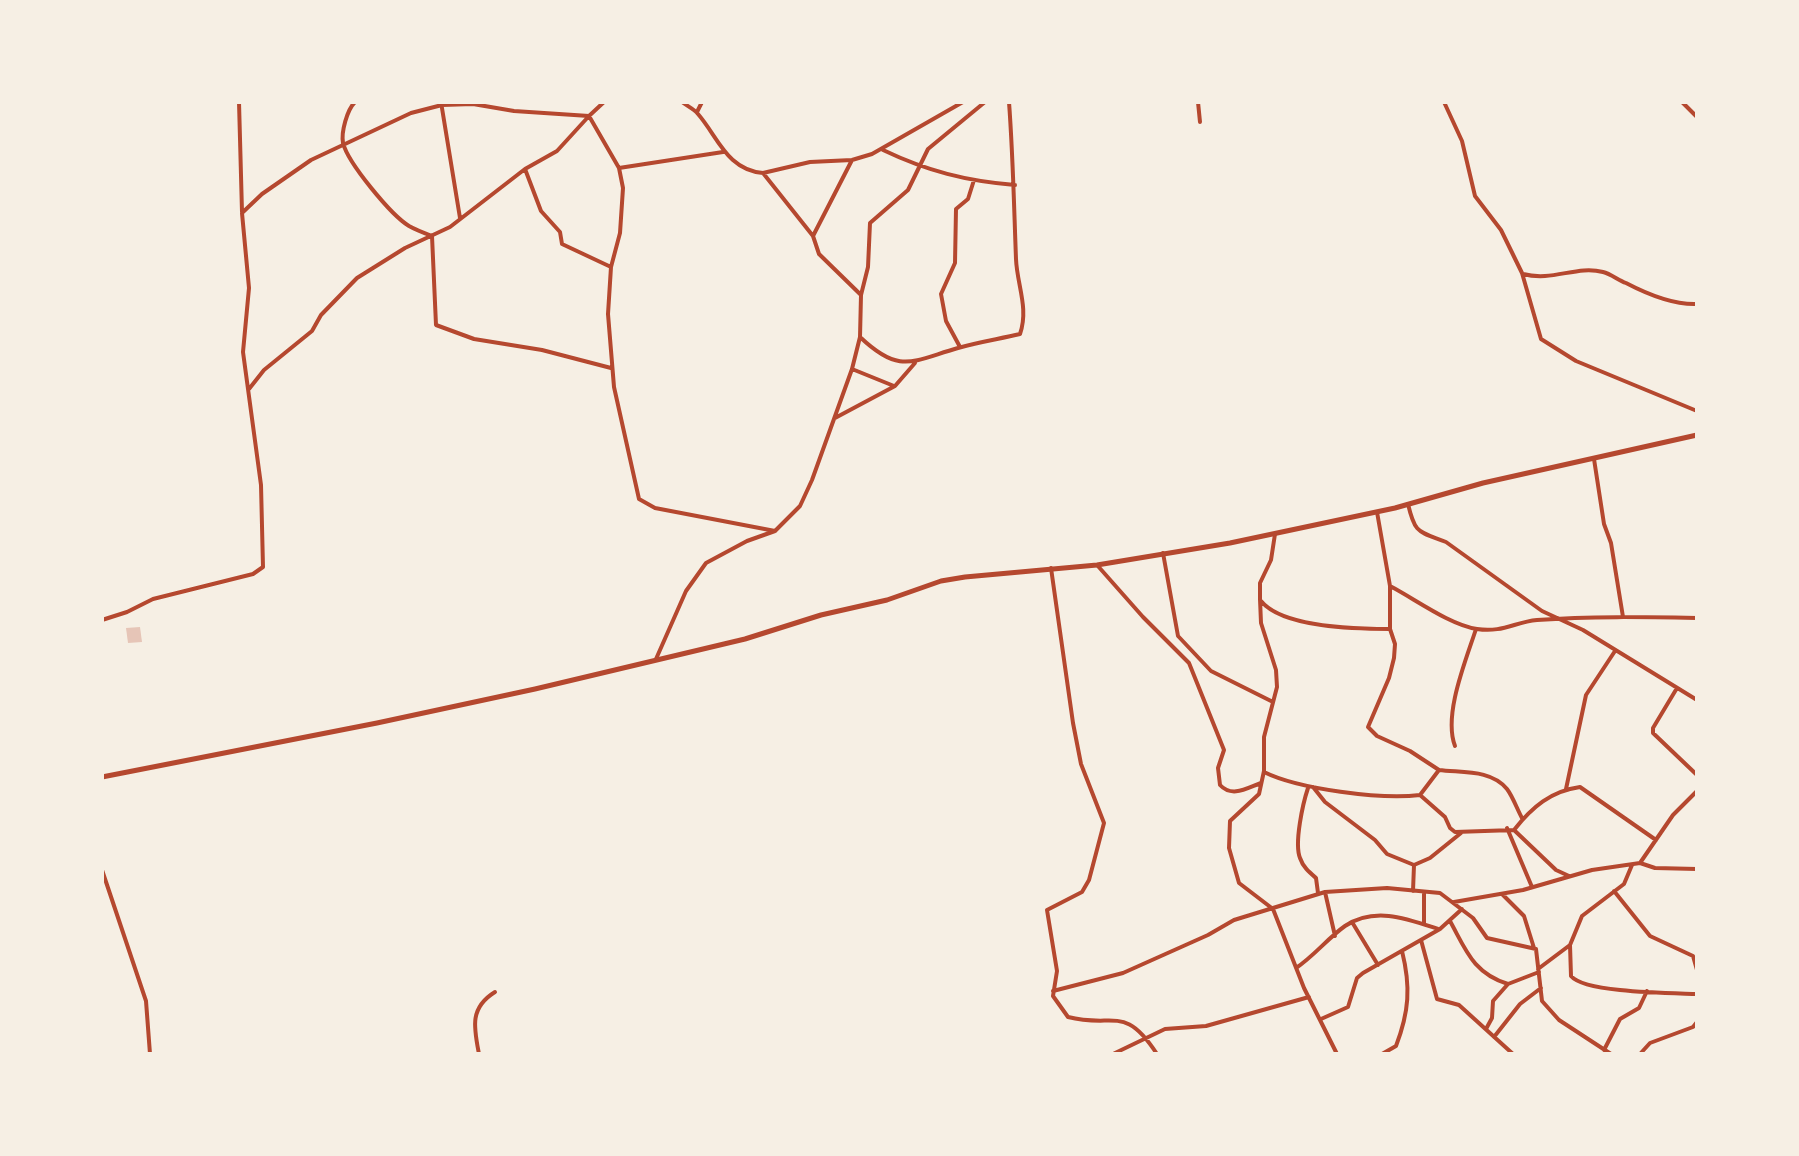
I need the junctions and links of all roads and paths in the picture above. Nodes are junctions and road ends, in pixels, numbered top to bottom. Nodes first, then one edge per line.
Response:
1 (239, 102) edge
2 (355, 102) edge
3 (604, 102) edge
4 (682, 102) edge
5 (702, 102) edge
6 (963, 102) edge
7 (985, 102) edge
8 (1009, 102) edge
9 (1198, 102) edge
10 (1444, 102) edge
11 (1682, 102) edge
12 (441, 104) edge
13 (697, 112) junction
14 (589, 116) junction
15 (1697, 117) edge
16 (1200, 122) dead end
17 (343, 143) junction
18 (882, 149) junction
19 (723, 152) junction
20 (852, 160) junction
21 (919, 167) junction
22 (619, 168) junction
23 (525, 169) junction
24 (763, 173) junction
25 (974, 180) junction
26 (1015, 185) junction
27 (242, 213) junction
28 (460, 219) junction
29 (432, 236) junction
30 (813, 236) junction
31 (611, 267) junction
32 (1522, 273) junction
33 (861, 295) junction
34 (1697, 304) edge
35 (860, 337) junction
36 (960, 347) junction
37 (915, 363) junction
38 (612, 368) junction
39 (852, 369) junction
40 (895, 386) junction
41 (249, 389) junction
42 (1697, 411) edge
43 (833, 419) junction
44 (1697, 435) edge
45 (1594, 459) junction
46 (1408, 504) junction
47 (1377, 512) junction
48 (775, 531) junction
49 (1275, 534) junction
50 (1163, 553) junction
51 (1097, 565) junction
52 (1051, 568) junction
53 (1390, 586) junction
54 (1260, 599) junction
55 (1623, 617) junction
56 (1697, 618) edge
57 (1558, 619) junction
58 (102, 620) edge
59 (1390, 629) junction
60 (1476, 629) junction
61 (1615, 651) junction
62 (656, 659) junction
63 (1677, 688) junction
64 (1697, 700) edge
65 (1274, 703) junction
66 (1455, 746) dead end
67 (1439, 770) junction
68 (1264, 771) junction
69 (1697, 775) edge
70 (102, 777) edge
71 (1261, 783) junction
72 (1311, 787) junction
73 (1566, 789) junction
74 (1697, 791) edge
75 (1420, 795) junction
76 (1522, 819) junction
77 (1507, 828) junction
78 (1514, 830) junction
79 (1462, 832) junction
80 (1656, 840) junction
81 (1640, 863) junction
82 (1632, 864) junction
83 (1414, 865) junction
84 (1697, 869) edge
85 (102, 870) edge
86 (1571, 877) junction
87 (1532, 887) junction
88 (1413, 891) junction
89 (1614, 891) junction
90 (1325, 892) junction
91 (1424, 892) junction
92 (1318, 893) junction
93 (1502, 894) junction
94 (1454, 902) junction
95 (1273, 909) junction
96 (1462, 909) junction
97 (1450, 920) junction
98 (1352, 922) junction
99 (1424, 924) junction
100 (1440, 929) junction
101 (1335, 936) junction
102 (1421, 940) junction
103 (1570, 945) junction
104 (1534, 948) junction
105 (1402, 951) junction
106 (1379, 965) junction
107 (1296, 968) junction
108 (1697, 970) edge
109 (1538, 971) junction
110 (1508, 984) junction
111 (1541, 988) junction
112 (1053, 991) junction
113 (1647, 991) junction
114 (495, 992) dead end
115 (1697, 994) edge
116 (1309, 997) junction
117 (1321, 1019) junction
118 (1697, 1022) edge
119 (1486, 1029) junction
120 (1494, 1037) junction
121 (1147, 1039) junction
122 (1604, 1050) junction
123 (150, 1054) edge
124 (479, 1054) edge
125 (1113, 1054) edge
126 (1157, 1054) edge
127 (1337, 1054) edge
128 (1382, 1054) edge
129 (1513, 1054) edge
130 (1611, 1054) edge
131 (1640, 1054) edge

1 - 27 street
2 - 17 street
3 - 14 street
4 - 13 street
5 - 13 street
6 - 18 street
7 - 21 street
8 - 26 street
9 - 16 street
10 - 32 street
11 - 15 street
12 - 14 street
12 - 17 street
12 - 28 street
13 - 19 street
14 - 22 street
14 - 23 street
17 - 27 street
17 - 29 street
18 - 20 street
18 - 21 street
19 - 22 street
19 - 24 street
20 - 24 street
20 - 30 street
21 - 25 street
21 - 33 street
22 - 31 street
23 - 28 street
23 - 31 street
24 - 30 street
25 - 26 street
25 - 36 street
26 - 36 street
27 - 41 street
28 - 29 street
29 - 38 street
29 - 41 street
30 - 33 street
31 - 38 street
32 - 34 street
32 - 42 street
33 - 35 street
35 - 37 street
35 - 39 street
36 - 37 street
37 - 40 street
38 - 48 street
39 - 40 street
39 - 43 street
40 - 43 street
41 - 58 street
43 - 48 street
44 - 45 street
45 - 46 street
45 - 55 street
46 - 47 street
46 - 57 street
47 - 49 street
47 - 53 street
48 - 62 street
49 - 50 street
49 - 54 street
50 - 51 street
50 - 65 street
51 - 52 street
51 - 71 street
52 - 62 street
52 - 112 street
53 - 59 street
53 - 60 street
54 - 59 street
54 - 65 street
55 - 56 street
55 - 57 street
57 - 60 street
57 - 61 street
59 - 67 street
60 - 66 street
61 - 63 street
61 - 73 street
62 - 70 street
63 - 64 street
63 - 69 street
65 - 68 street
67 - 75 street
67 - 76 street
68 - 71 street
68 - 72 street
71 - 95 street
72 - 75 street
72 - 83 street
72 - 92 street
73 - 76 street
73 - 80 street
74 - 80 street
75 - 79 street
76 - 78 street
77 - 78 street
77 - 79 street
77 - 87 street
78 - 86 street
79 - 83 street
80 - 81 street
81 - 82 street
81 - 84 street
82 - 86 street
82 - 89 street
83 - 88 street
85 - 123 street
86 - 87 street
87 - 93 street
88 - 90 street
88 - 91 street
89 - 103 street
89 - 108 street
90 - 92 street
90 - 101 street
91 - 94 street
91 - 99 street
92 - 95 street
93 - 94 street
93 - 104 street
94 - 96 street
95 - 107 street
95 - 112 street
96 - 97 street
96 - 104 street
97 - 100 street
97 - 110 street
98 - 99 street
98 - 101 street
98 - 106 street
99 - 100 street
100 - 102 street
101 - 107 street
102 - 105 street
102 - 119 street
103 - 109 street
103 - 113 street
104 - 109 street
105 - 106 street
105 - 128 street
106 - 117 street
107 - 116 street
109 - 110 street
109 - 111 street
110 - 119 street
111 - 120 street
111 - 122 street
112 - 121 street
113 - 115 street
113 - 122 street
114 - 124 street
116 - 117 street
116 - 121 street
117 - 127 street
118 - 131 street
119 - 120 street
120 - 129 street
121 - 125 street
121 - 126 street
122 - 130 street

